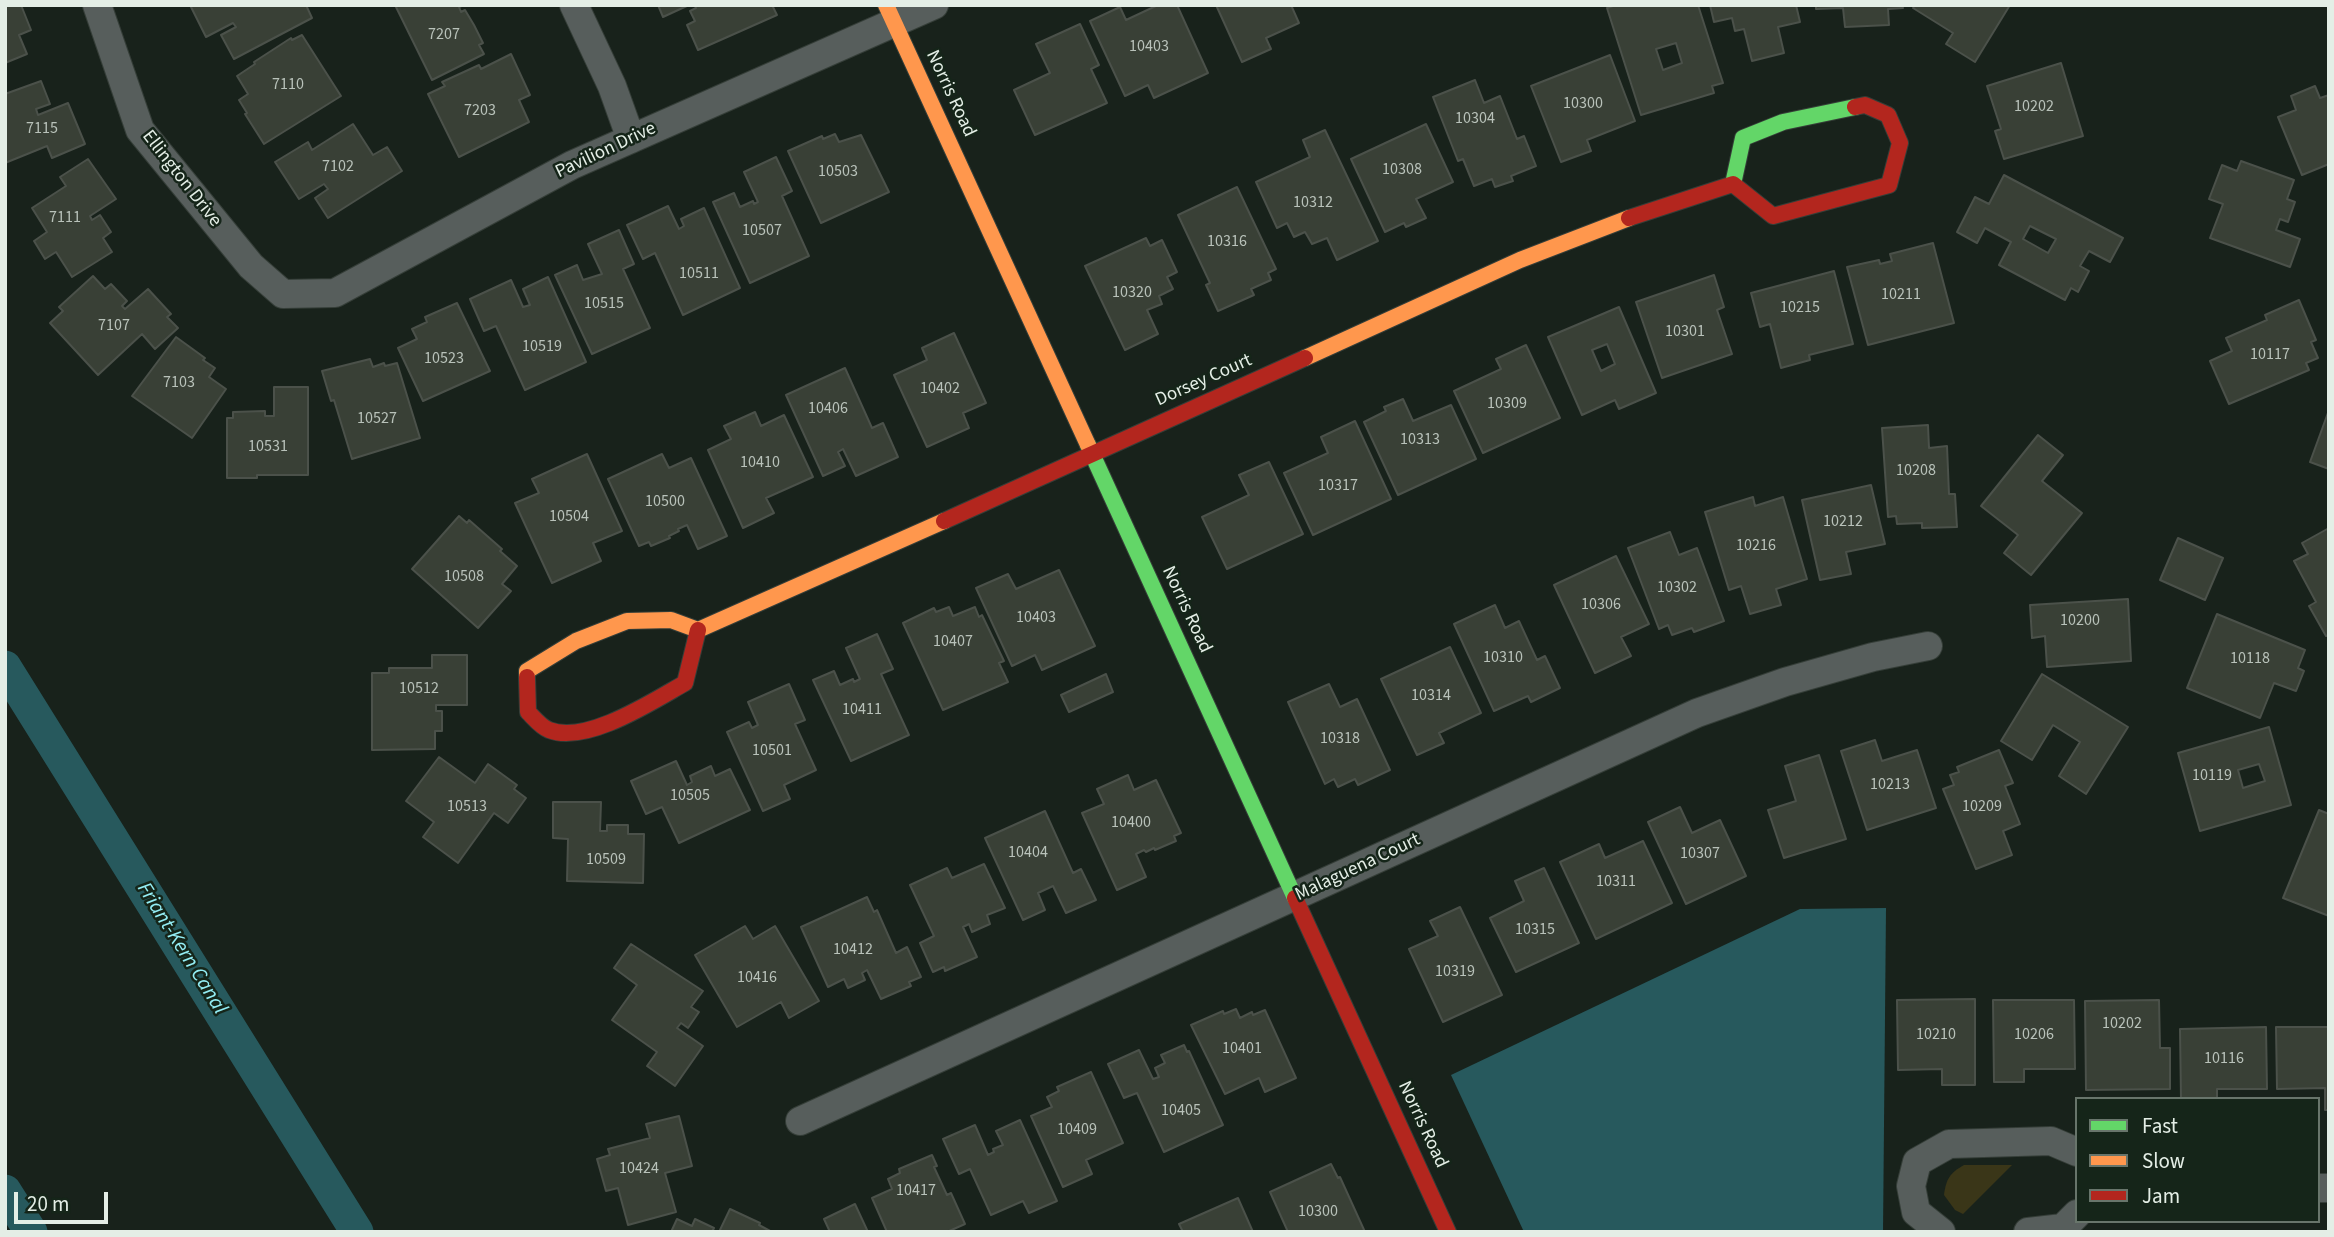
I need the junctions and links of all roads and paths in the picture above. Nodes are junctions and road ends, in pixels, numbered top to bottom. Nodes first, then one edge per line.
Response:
1 (97, 5) edge
2 (574, 5) edge
3 (934, 5) edge
4 (890, 14) edge
5 (631, 139) junction
6 (1733, 184) junction
7 (283, 294) joint
8 (1092, 455) junction
9 (698, 630) junction
10 (1928, 646) dead end
11 (1295, 897) junction
12 (800, 1121) dead end
13 (2075, 1151) edge
14 (2075, 1216) edge
15 (1448, 1232) edge
16 (1941, 1232) edge
17 (2028, 1232) edge

1 - 7 street, Ellington Drive
2 - 5 street
3 - 4 street, Pavilion Drive
4 - 5 street, Pavilion Drive
4 - 8 street, Norris Road
5 - 7 street, Pavilion Drive
6 - 6 street
6 - 8 street, Dorsey Court
8 - 9 street, Dorsey Court
8 - 11 street, Norris Road
9 - 9 street
10 - 11 street, Malaguena Court
11 - 12 street, Malaguena Court
11 - 15 street, Norris Road
13 - 16 street
14 - 17 street

